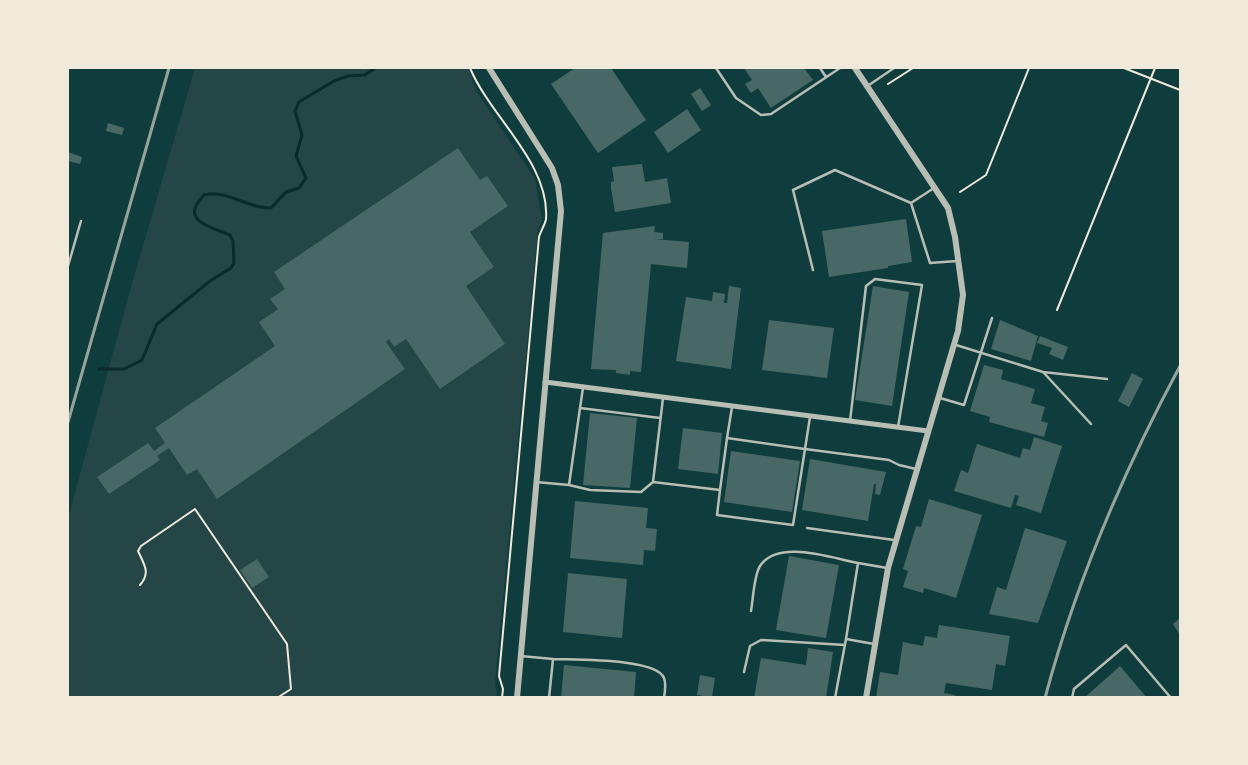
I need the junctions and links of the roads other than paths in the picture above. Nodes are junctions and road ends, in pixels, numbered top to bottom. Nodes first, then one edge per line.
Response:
1 (489, 68) edge
2 (716, 68) edge
3 (820, 68) edge
4 (840, 68) edge
5 (855, 68) edge
6 (894, 68) edge
7 (826, 76) junction
8 (867, 86) junction
9 (935, 187) junction
10 (911, 203) junction
11 (81, 221) dead end
12 (959, 261) junction
13 (68, 266) edge
14 (813, 270) dead end
15 (992, 318) dead end
16 (954, 344) junction
17 (981, 352) junction
18 (1044, 372) junction
19 (1108, 379) dead end
20 (544, 382) junction
21 (584, 386) junction
22 (664, 397) junction
23 (938, 397) junction
24 (732, 406) junction
25 (580, 408) junction
26 (810, 416) junction
27 (660, 418) junction
28 (850, 421) junction
29 (1091, 424) dead end
30 (898, 427) junction
31 (928, 431) junction
32 (727, 438) junction
33 (805, 449) junction
34 (916, 468) junction
35 (535, 482) junction
36 (653, 482) junction
37 (569, 486) junction
38 (720, 490) junction
39 (807, 528) dead end
40 (896, 540) junction
41 (858, 563) junction
42 (888, 568) junction
43 (751, 611) dead end
44 (846, 639) junction
45 (875, 644) junction
46 (845, 645) junction
47 (520, 656) junction
48 (553, 659) junction
49 (744, 672) dead end
50 (517, 698) edge
51 (549, 698) edge
52 (664, 698) edge
53 (835, 698) edge
54 (866, 698) edge
55 (1072, 698) edge
56 (1171, 698) edge

1 - 20 street
2 - 7 lane
3 - 7 lane
4 - 7 lane
5 - 8 street
6 - 8 lane
8 - 9 street
9 - 10 lane
9 - 12 street
10 - 12 lane
10 - 14 lane
11 - 13 lane
12 - 16 street
15 - 17 lane
16 - 17 lane
16 - 23 street
17 - 18 lane
17 - 23 lane
18 - 19 lane
18 - 29 lane
20 - 21 street
20 - 35 street
21 - 22 street
21 - 25 lane
22 - 24 street
22 - 27 lane
23 - 31 street
24 - 26 street
24 - 32 lane
25 - 27 lane
25 - 37 lane
26 - 28 street
26 - 33 lane
27 - 36 lane
28 - 30 street
28 - 30 lane
30 - 31 street
31 - 34 street
32 - 33 lane
32 - 38 lane
33 - 34 lane
33 - 38 lane
34 - 40 street
35 - 37 lane
35 - 47 street
36 - 37 lane
36 - 38 lane
39 - 40 lane
40 - 42 street
41 - 42 lane
41 - 43 lane
41 - 44 lane
42 - 45 street
44 - 45 lane
44 - 46 lane
45 - 54 street
46 - 49 lane
46 - 53 lane
47 - 48 lane
47 - 50 street
48 - 51 lane
48 - 52 lane
55 - 56 lane

